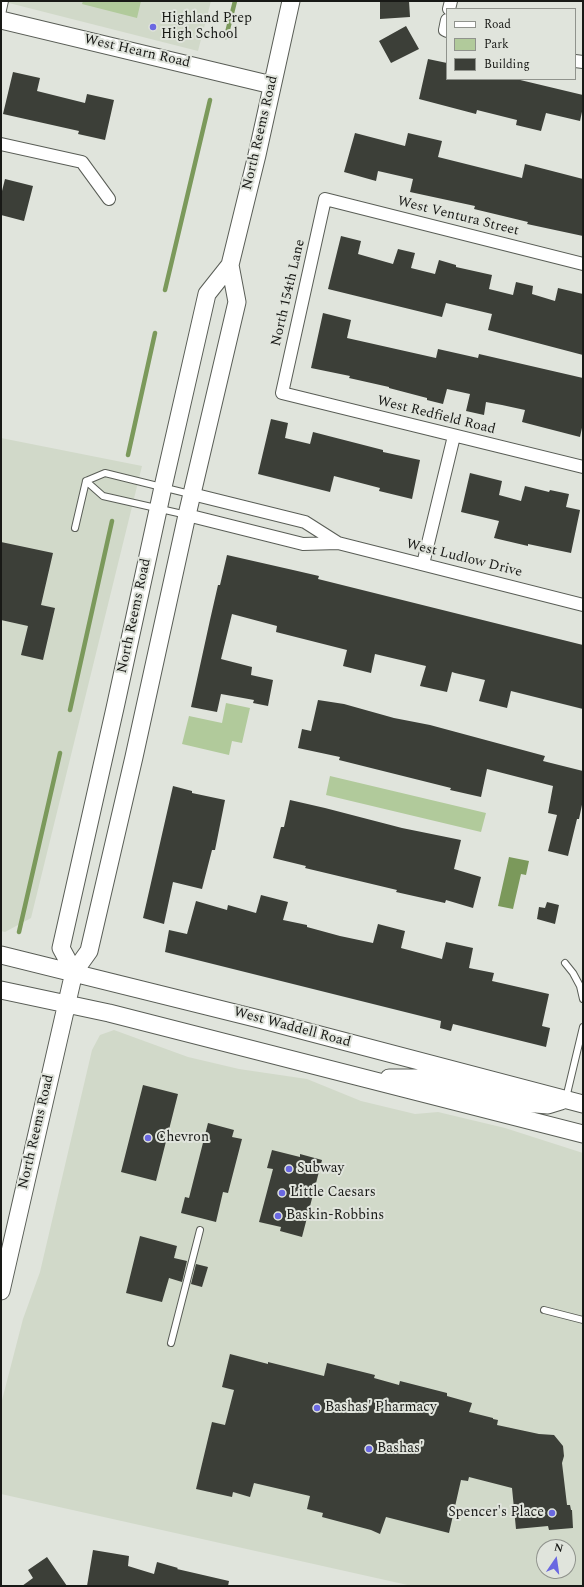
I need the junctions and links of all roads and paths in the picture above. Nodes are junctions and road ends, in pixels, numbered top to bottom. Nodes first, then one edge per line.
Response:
1 (4, 1) edge
2 (291, 1) edge
3 (1, 20) edge
4 (272, 85) junction
5 (1, 144) edge
6 (109, 199) dead end
7 (325, 199) joint
8 (583, 264) edge
9 (230, 265) junction
10 (282, 393) joint
11 (454, 436) junction
12 (583, 467) edge
13 (86, 481) junction
14 (163, 487) junction
15 (192, 494) junction
16 (158, 508) junction
17 (187, 515) junction
18 (75, 528) dead end
19 (338, 543) junction
20 (423, 564) junction
21 (583, 605) edge
22 (1, 955) edge
23 (564, 963) dead end
24 (74, 972) junction
25 (1, 990) edge
26 (583, 1000) edge
27 (67, 1004) junction
28 (583, 1027) edge
29 (363, 1078) junction
30 (566, 1099) junction
31 (583, 1104) edge
32 (583, 1134) edge
33 (200, 1230) dead end
34 (1, 1291) edge
35 (544, 1310) dead end
36 (583, 1320) edge
37 (171, 1343) dead end

1 - 3 lane
2 - 4 main road, North Reems Road
3 - 4 main road, West Hearn Road
4 - 9 main road, North Reems Road
5 - 6 street
7 - 8 street, West Ventura Street
7 - 10 street, North 154th Lane
9 - 14 main road, North Reems Road
9 - 15 main road, North Reems Road
10 - 11 street, West Redfield Road
11 - 12 street, West Redfield Road
11 - 20 street
13 - 14 lane
13 - 16 lane
13 - 18 lane
14 - 15 lane
14 - 16 main road, North Reems Road
15 - 17 main road, North Reems Road
15 - 19 street, West Ludlow Drive
16 - 17 lane
16 - 24 main road, North Reems Road
17 - 19 street, West Ludlow Drive
17 - 24 main road, North Reems Road
19 - 20 street, West Ludlow Drive
20 - 21 street, West Ludlow Drive
22 - 24 main road, West Waddell Road
23 - 26 lane
24 - 27 main road, North Reems Road
24 - 30 main road, West Waddell Road
25 - 27 main road
27 - 29 main road
27 - 34 main road, North Reems Road
28 - 30 lane
29 - 30 main road
29 - 32 main road
30 - 31 main road, West Waddell Road
33 - 37 lane
35 - 36 lane

